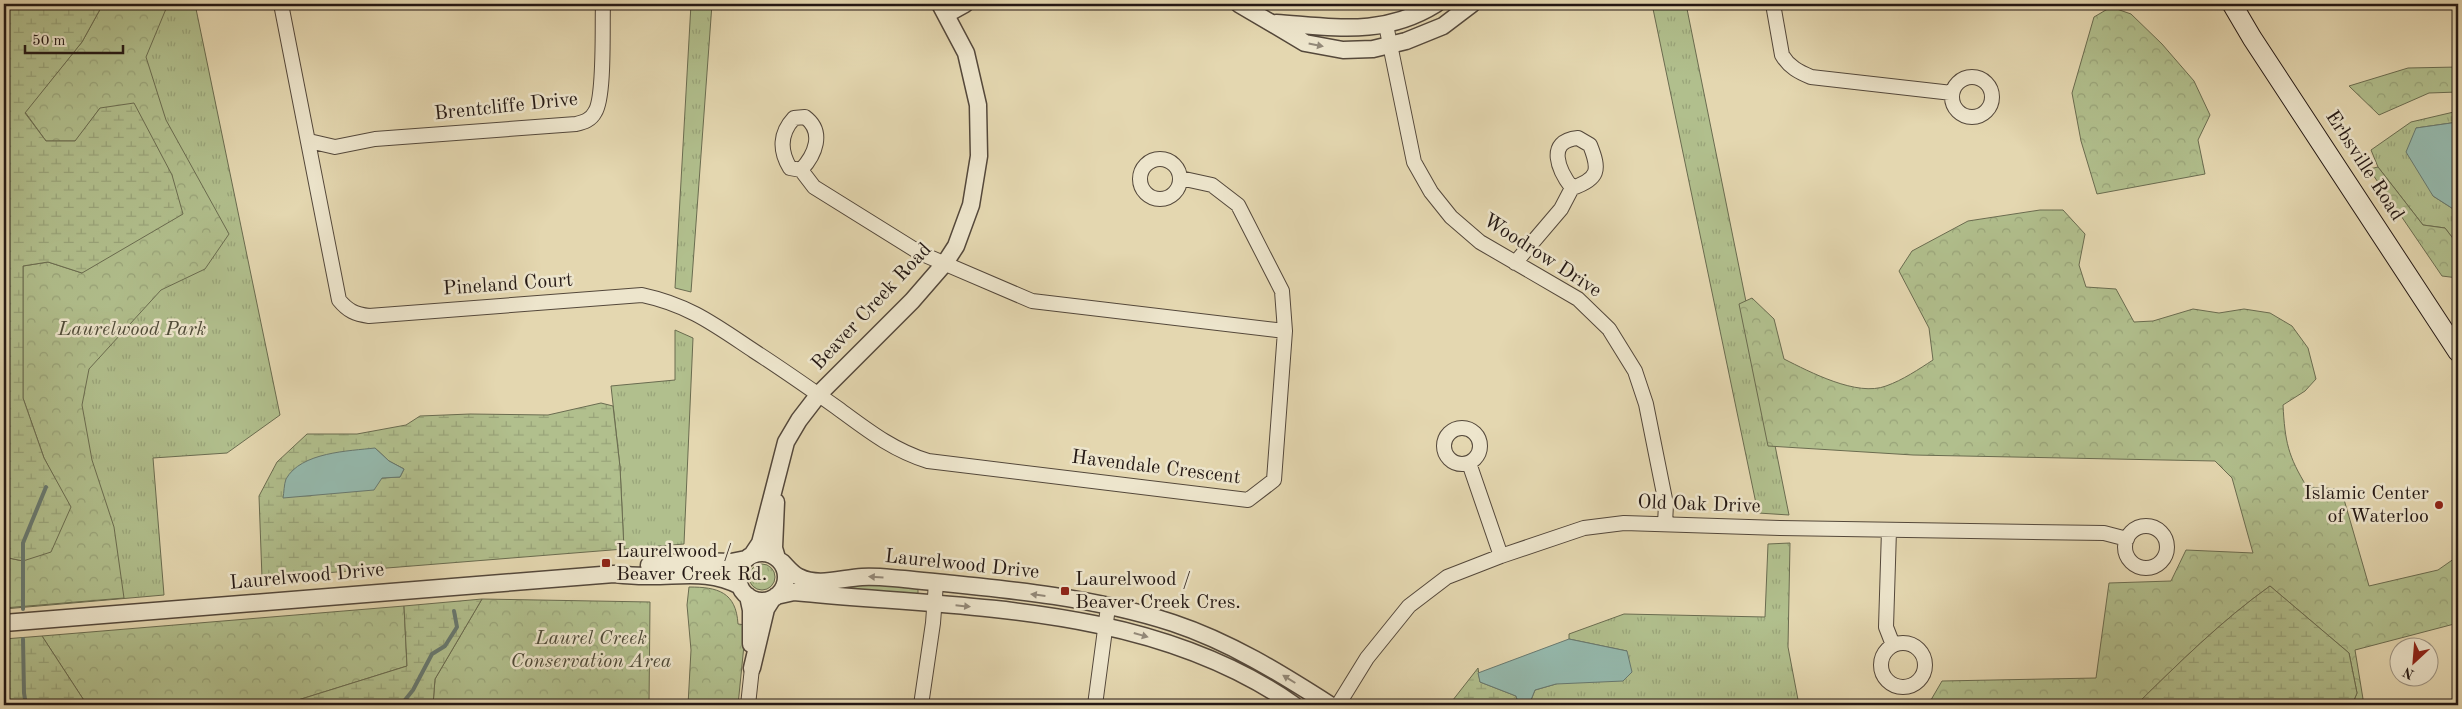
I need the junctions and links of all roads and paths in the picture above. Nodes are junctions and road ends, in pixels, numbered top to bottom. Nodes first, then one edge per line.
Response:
1 (281, 4) edge
2 (603, 4) edge
3 (965, 4) edge
4 (1239, 4) edge
5 (1436, 4) edge
6 (1472, 4) edge
7 (1773, 4) edge
8 (2232, 4) edge
9 (944, 9) edge
10 (1273, 23) junction
11 (1386, 25) junction
12 (1389, 46) junction
13 (1952, 93) dead end
14 (309, 141) junction
15 (801, 170) dead end
16 (1180, 178) dead end
17 (1572, 188) dead end
18 (945, 263) junction
19 (1515, 264) junction
20 (1285, 331) junction
21 (2458, 352) edge
22 (819, 394) junction
23 (1468, 463) dead end
24 (776, 489) junction
25 (1665, 524) junction
26 (1889, 530) junction
27 (2127, 539) dead end
28 (1501, 556) junction
29 (749, 557) junction
30 (779, 560) junction
31 (614, 574) junction
32 (936, 582) junction
33 (744, 591) junction
34 (774, 597) junction
35 (934, 603) junction
36 (1108, 607) junction
37 (4, 623) edge
38 (1105, 625) junction
39 (1893, 645) dead end
40 (752, 668) junction
41 (748, 705) edge
42 (921, 705) edge
43 (1095, 705) edge
44 (1294, 705) edge
45 (1330, 705) edge
46 (1338, 705) edge

1 - 14 street, Pineland Court
2 - 14 street, Brentcliffe Drive
3 - 9 street
4 - 10 street
5 - 11 street
6 - 12 street
7 - 13 street
8 - 21 main road, Erbsville Road
9 - 18 street, Beaver Creek Road
10 - 11 street
10 -> 12 street
11 - 12 street, Woodrow Drive
12 - 19 street, Woodrow Drive
14 - 22 street, Pineland Court
15 - 18 street
16 - 20 street, Havendale Crescent
17 - 19 street
18 - 20 street
18 - 22 street, Beaver Creek Road
19 - 25 street, Woodrow Drive
20 - 22 street, Havendale Crescent
22 - 24 street, Beaver Creek Road
23 - 28 street
24 - 29 street, Beaver Creek Road
24 - 30 street, Beaver Creek Road
25 - 26 street, Old Oak Drive
25 - 28 street, Old Oak Drive
26 - 27 street, Old Oak Drive
26 - 39 street
28 - 46 street, Old Oak Drive
29 - 30 street
29 - 31 street, Laurelwood Drive
29 - 33 street
32 -> 30 street, Laurelwood Drive
30 - 34 street
31 - 33 street, Laurelwood Drive
31 - 37 street, Laurelwood Drive
32 - 35 street
36 -> 32 street, Laurelwood Drive
33 - 34 street
33 - 40 street
34 - 35 street, Laurelwood Drive
34 - 40 street
35 -> 38 street, Laurelwood Drive
35 - 42 street
36 - 38 street
45 -> 36 street, Laurelwood Drive
38 - 43 street
38 -> 44 street, Laurelwood Drive
40 - 41 street

